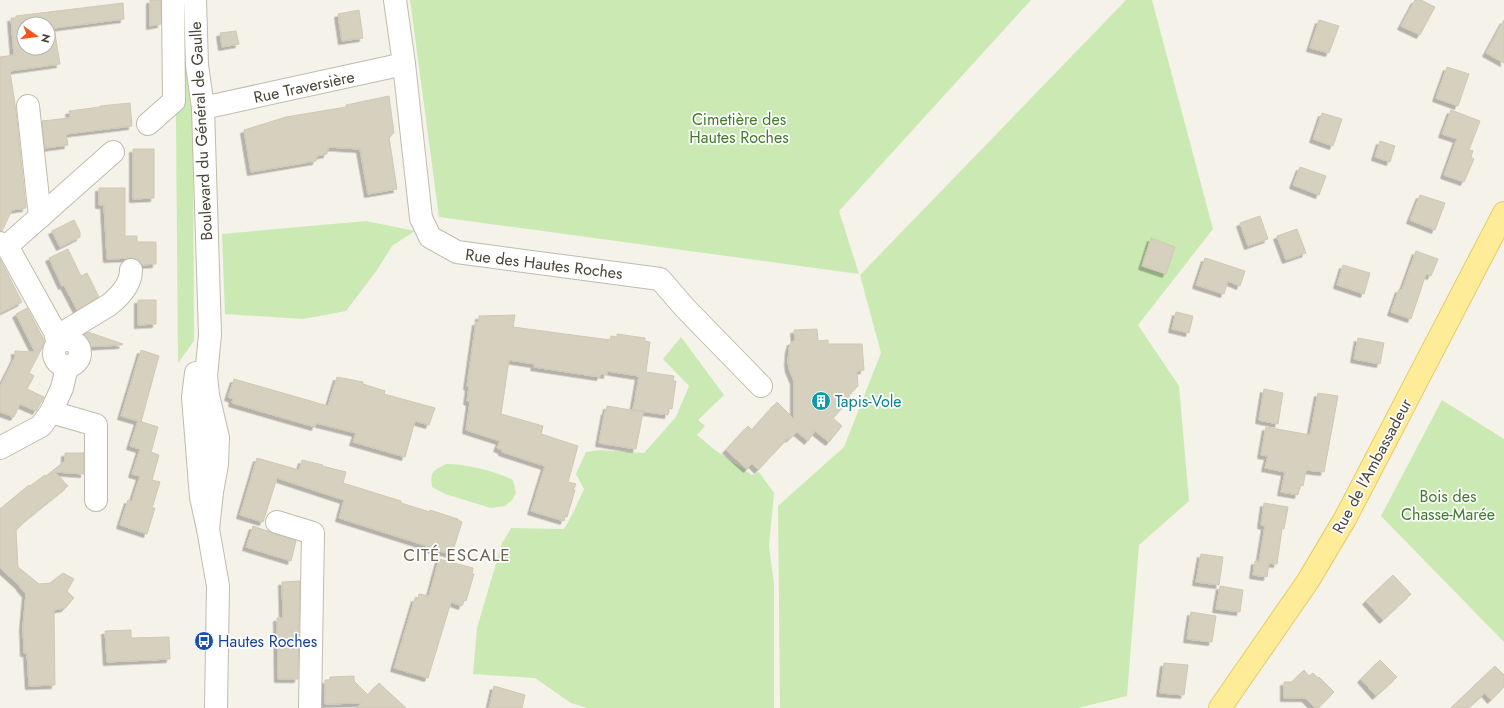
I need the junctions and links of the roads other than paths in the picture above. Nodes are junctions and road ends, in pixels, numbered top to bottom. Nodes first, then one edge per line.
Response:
1 (173, 0) edge
2 (195, 0) edge
3 (395, 0) edge
4 (404, 64) junction
5 (28, 106) dead end
6 (203, 108) junction
7 (148, 124) dead end
8 (113, 152) dead end
9 (1504, 213) edge
10 (40, 217) junction
11 (4, 245) edge
12 (131, 270) dead end
13 (58, 339) junction
14 (761, 386) dead end
15 (51, 412) junction
16 (0, 448) edge
17 (96, 500) dead end
18 (277, 522) dead end
19 (216, 708) edge
20 (310, 708) edge
21 (1220, 708) edge

1 - 7 street, Boulevard du Général de Gaulle
2 - 6 street, Boulevard du Général de Gaulle
3 - 4 street, Rue des Hautes Roches
4 - 6 street, Rue Traversière
4 - 14 street, Rue des Hautes Roches
5 - 10 street
6 - 19 street, Boulevard du Général de Gaulle
8 - 10 street
9 - 21 main road, Rue de l'Ambassadeur
10 - 11 street
11 - 13 street
12 - 13 street
13 - 15 street
15 - 16 street
15 - 17 street
18 - 20 street

